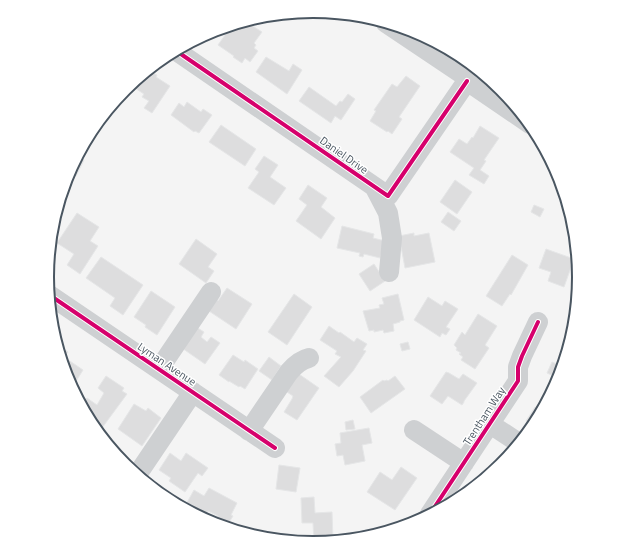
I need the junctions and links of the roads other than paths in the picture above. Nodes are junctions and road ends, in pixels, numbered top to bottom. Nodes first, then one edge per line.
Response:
1 (407, 36) edge
2 (181, 54) edge
3 (466, 73) edge
4 (506, 105) edge
5 (375, 188) junction
6 (389, 272) dead end
7 (211, 292) dead end
8 (55, 298) edge
9 (538, 322) dead end
10 (309, 358) dead end
11 (159, 369) junction
12 (193, 392) junction
13 (490, 424) junction
14 (414, 430) dead end
15 (249, 431) junction
16 (514, 440) edge
17 (275, 448) dead end
18 (464, 463) junction
19 (140, 470) edge
20 (437, 504) edge

1 - 3 street
2 - 5 street, Daniel Drive
3 - 4 street
3 - 5 street, Daniel Drive
5 - 6 street
7 - 11 street
8 - 11 street, Lyman Avenue
9 - 13 street, Trentham Way
10 - 15 street
11 - 12 street, Lyman Avenue
12 - 15 street, Lyman Avenue
12 - 19 street
13 - 16 street
13 - 18 street, Trentham Way
14 - 18 street
15 - 17 street, Lyman Avenue
18 - 20 street, Trentham Way

